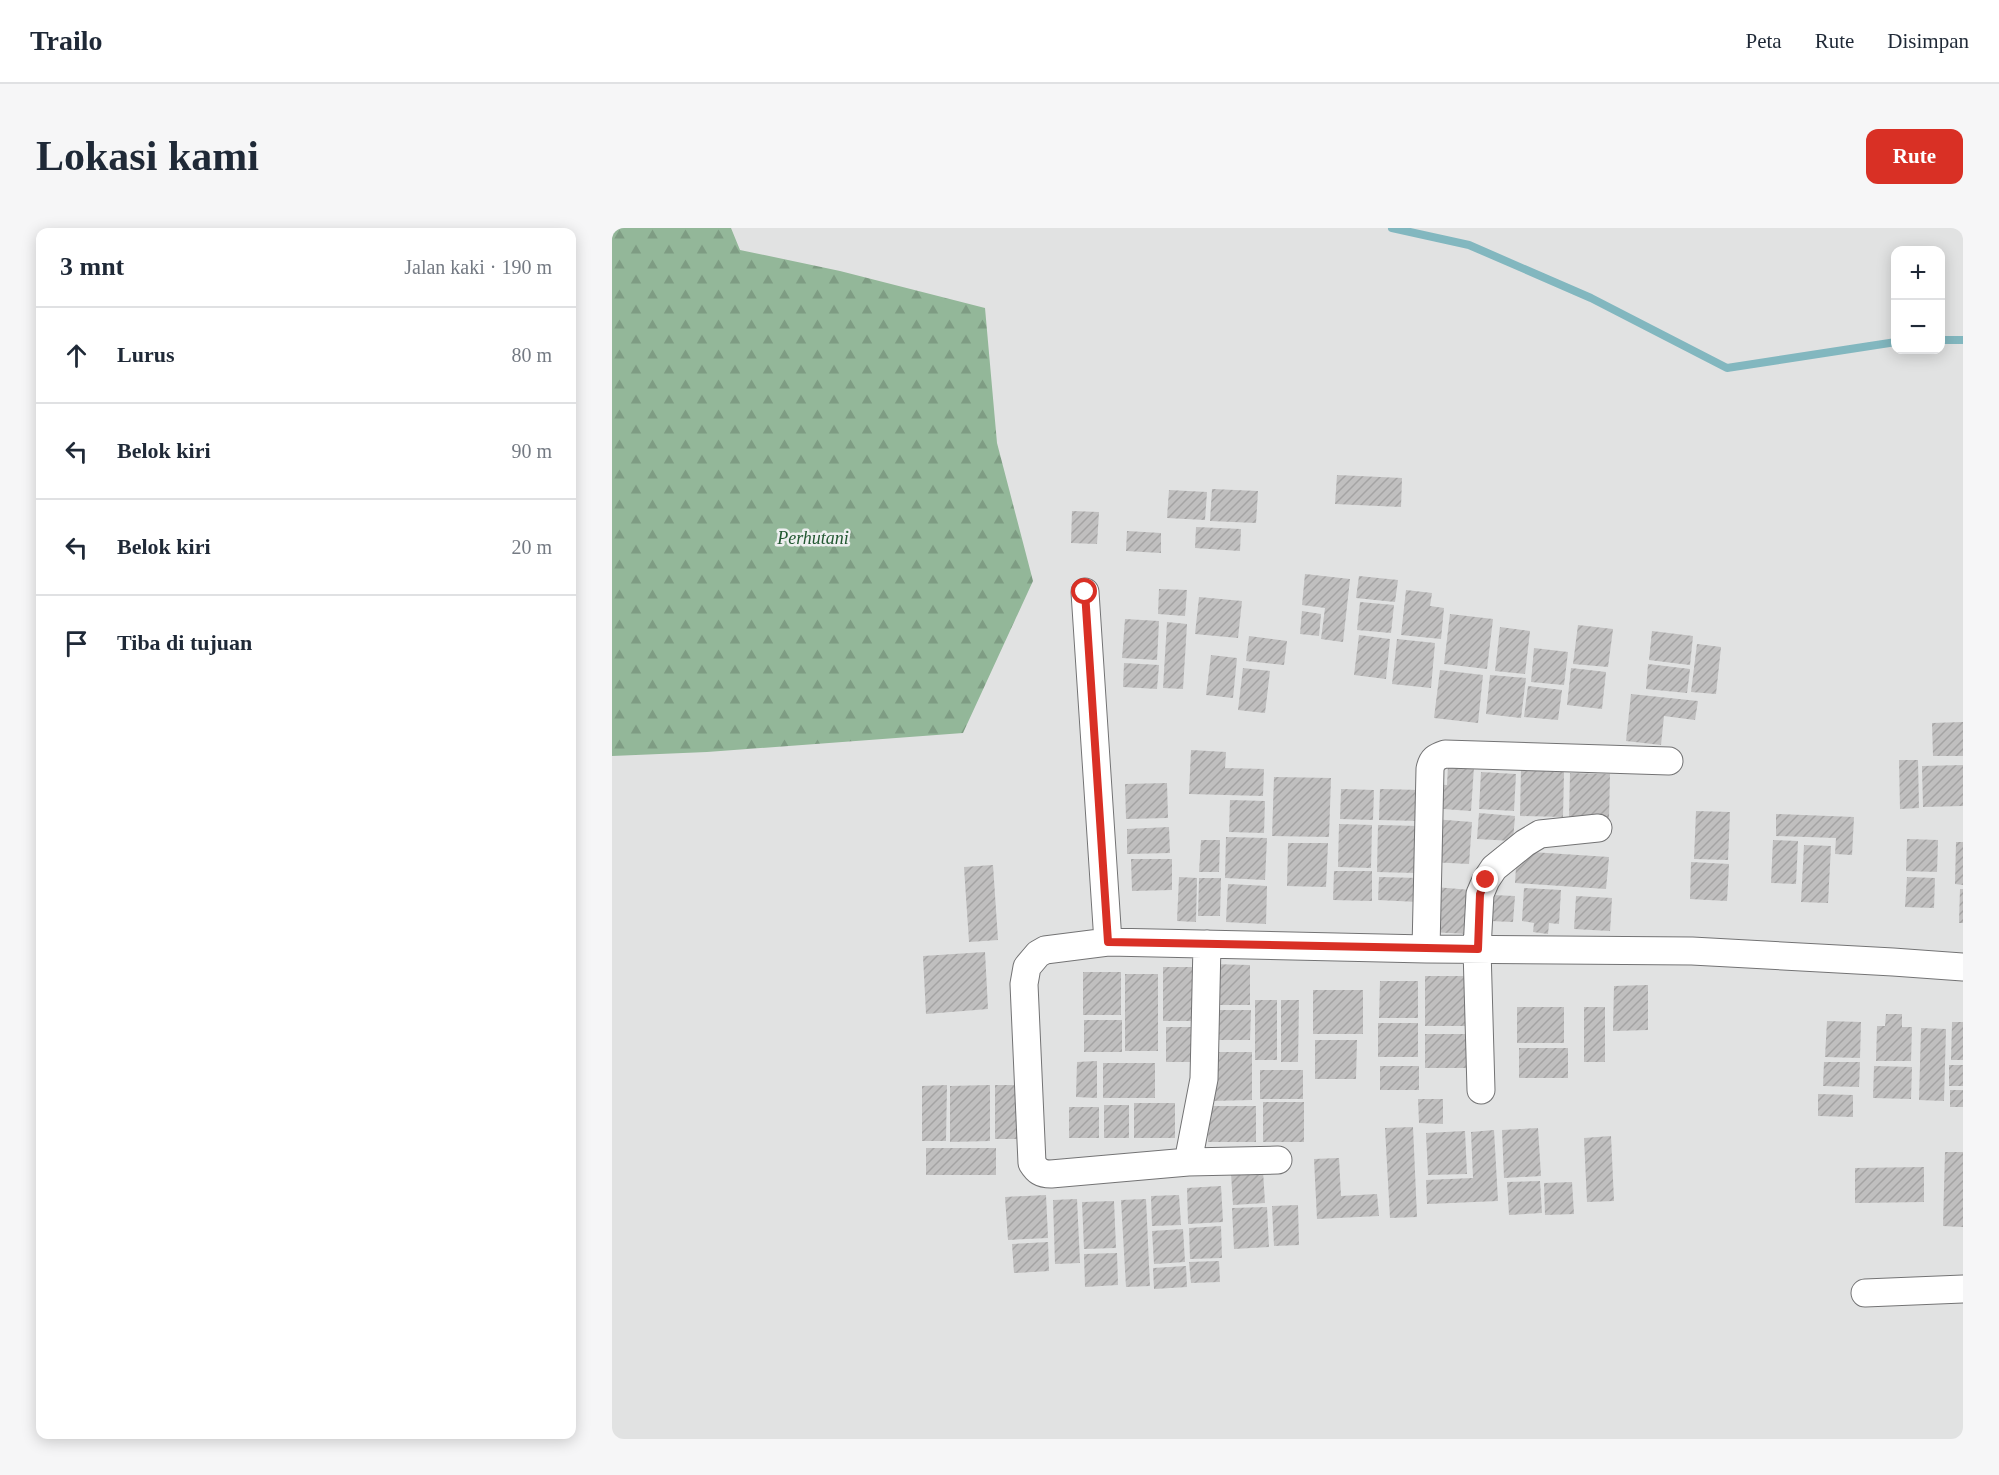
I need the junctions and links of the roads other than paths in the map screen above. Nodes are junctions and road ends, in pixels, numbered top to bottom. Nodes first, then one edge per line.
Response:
1 (1085, 592) dead end
2 (1669, 761) dead end
3 (1598, 828) dead end
4 (1108, 942) junction
5 (1207, 944) junction
6 (1426, 949) junction
7 (1478, 949) junction
8 (1963, 967) edge
9 (1481, 1090) dead end
10 (1278, 1160) dead end
11 (1188, 1162) junction
12 (1963, 1289) edge
13 (1865, 1293) dead end

1 - 4 street
2 - 6 street
3 - 7 street
4 - 5 street
4 - 11 street
5 - 6 street
5 - 11 street
6 - 7 street
7 - 8 street
7 - 9 street
10 - 11 street
12 - 13 street

